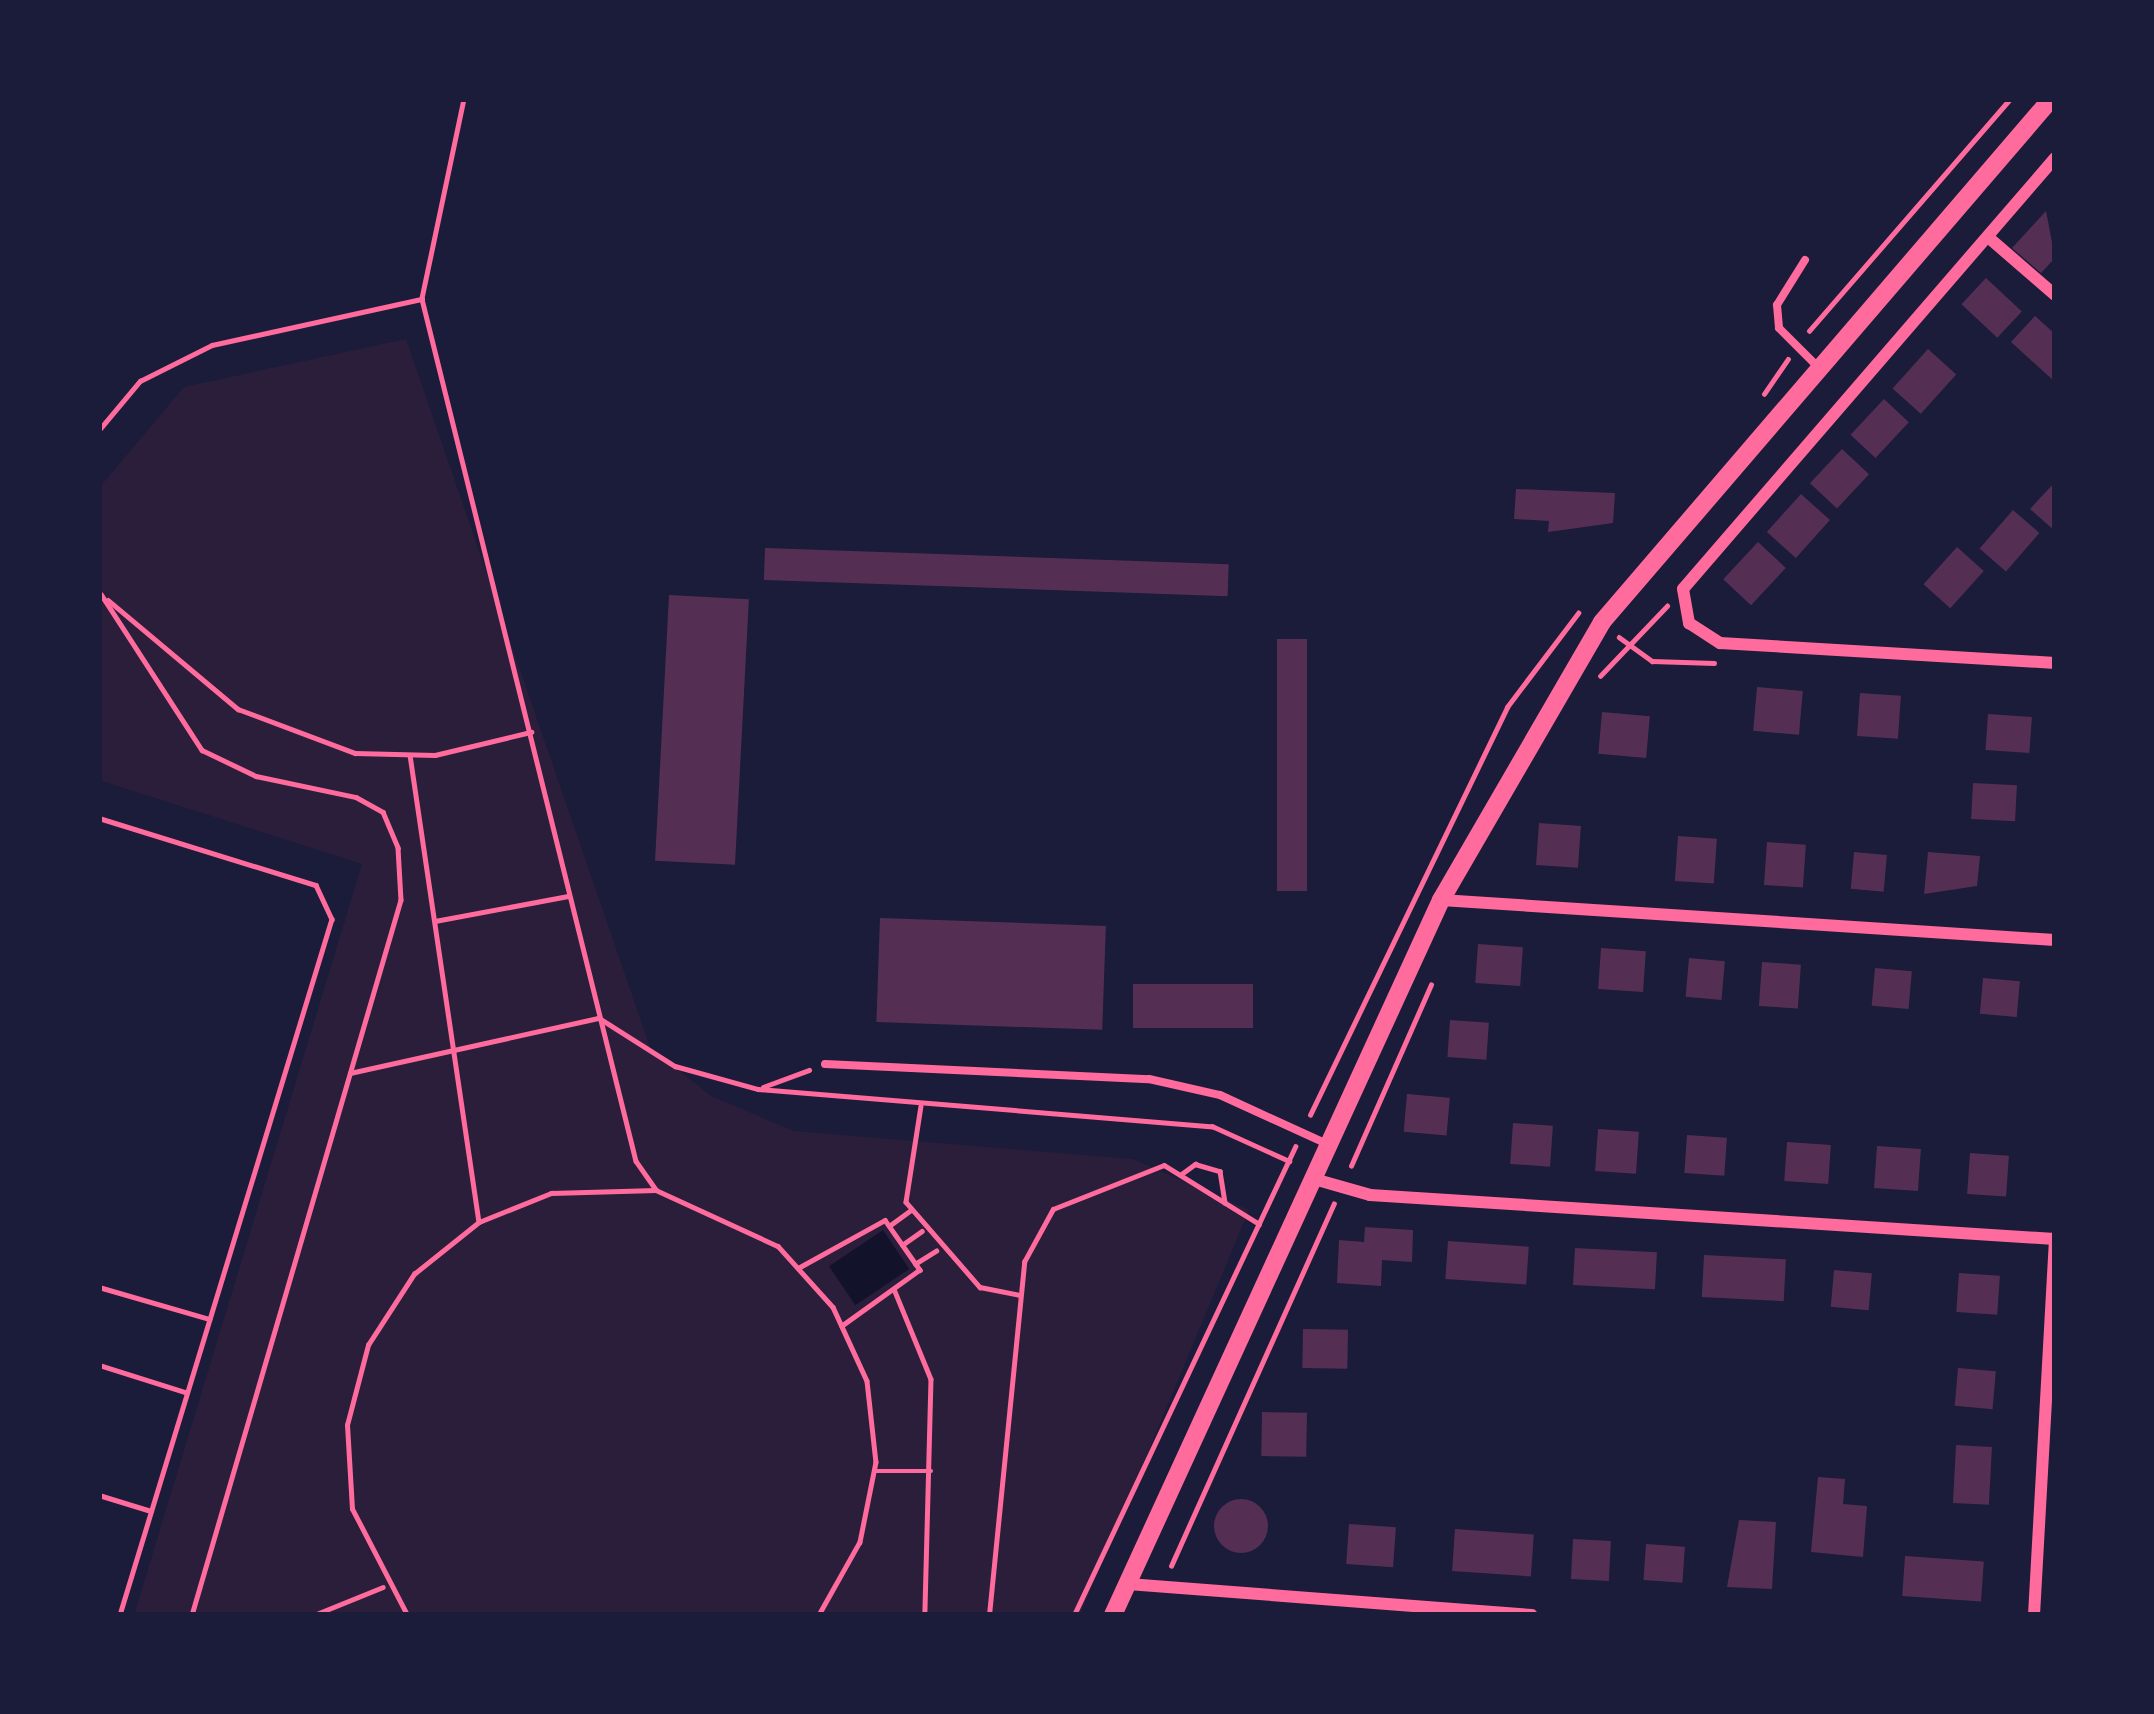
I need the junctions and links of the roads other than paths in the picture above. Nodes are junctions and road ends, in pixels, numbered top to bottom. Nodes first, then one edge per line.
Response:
1 (2051, 99) edge
2 (2055, 158) edge
3 (1988, 237) junction
4 (1804, 260) dead end
5 (2055, 295) edge
6 (1820, 368) junction
7 (2055, 663) edge
8 (1441, 900) junction
9 (2055, 940) edge
10 (825, 1064) road end
11 (1330, 1145) junction
12 (1314, 1179) junction
13 (2055, 1239) edge
14 (1128, 1584) junction
15 (1113, 1615) edge
16 (1532, 1615) edge
17 (2034, 1615) edge

1 - 6 street
2 - 3 street
3 - 5 street
3 - 7 street
4 - 6 lane
6 - 8 street
8 - 9 street
8 - 11 street
10 - 11 lane
11 - 12 street
12 - 13 street
12 - 14 street
13 - 17 street
14 - 15 street
14 - 16 street

